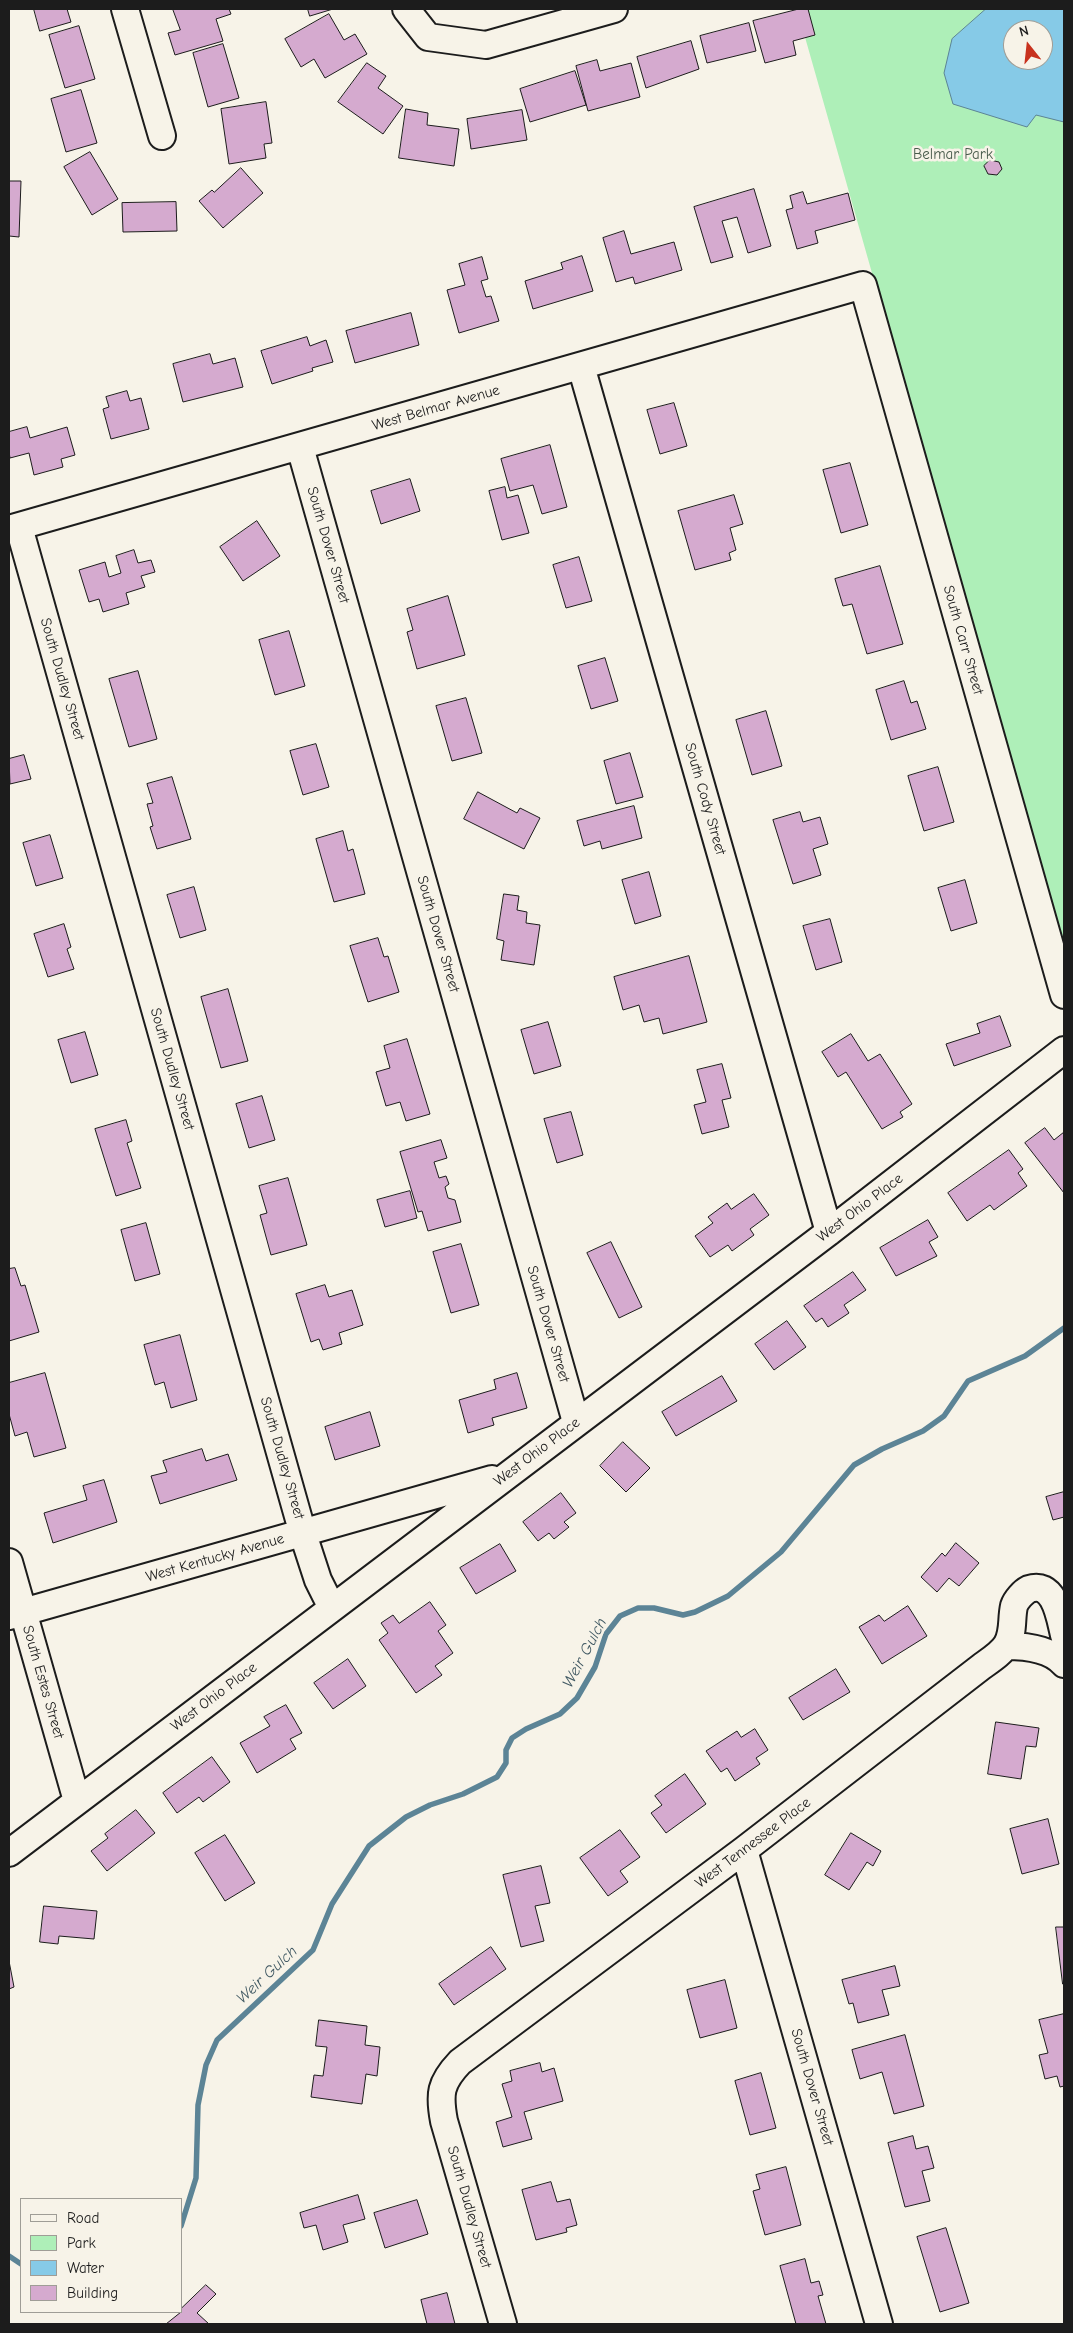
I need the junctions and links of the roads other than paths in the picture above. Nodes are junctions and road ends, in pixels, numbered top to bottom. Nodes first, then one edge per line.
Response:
1 (125, 9) edge
2 (406, 9) edge
3 (614, 9) edge
4 (162, 136) dead end
5 (863, 285) joint
6 (581, 366) junction
7 (300, 447) junction
8 (14, 528) edge
9 (1064, 995) edge
10 (1064, 1050) edge
11 (828, 1232) junction
12 (576, 1422) junction
13 (507, 1474) junction
14 (303, 1534) junction
15 (9, 1562) edge
16 (332, 1608) junction
17 (16, 1614) edge
18 (1064, 1635) edge
19 (1006, 1646) junction
20 (1064, 1664) edge
21 (77, 1801) junction
22 (744, 1850) junction
23 (9, 1852) edge
24 (442, 2088) joint
25 (503, 2324) edge
26 (879, 2324) edge

1 - 4 street
2 - 3 street
5 - 6 street, West Belmar Avenue
5 - 9 street, South Carr Street
6 - 7 street, West Belmar Avenue
6 - 11 street, South Cody Street
7 - 8 street, West Belmar Avenue
7 - 12 street, South Dover Street
8 - 14 street, South Dudley Street
10 - 11 street, West Ohio Place
11 - 12 street, West Ohio Place
12 - 13 street, West Ohio Place
13 - 14 street, West Kentucky Avenue
13 - 16 street, West Ohio Place
14 - 16 street, South Dudley Street
14 - 17 street, West Kentucky Avenue
15 - 17 street, South Estes Street
16 - 21 street, West Ohio Place
17 - 21 street, South Estes Street
18 - 19 street
19 - 20 street
19 - 22 street, West Tennessee Place
21 - 23 street, West Ohio Place
22 - 24 street, West Tennessee Place
22 - 26 street, South Dover Street
24 - 25 street, South Dudley Street

